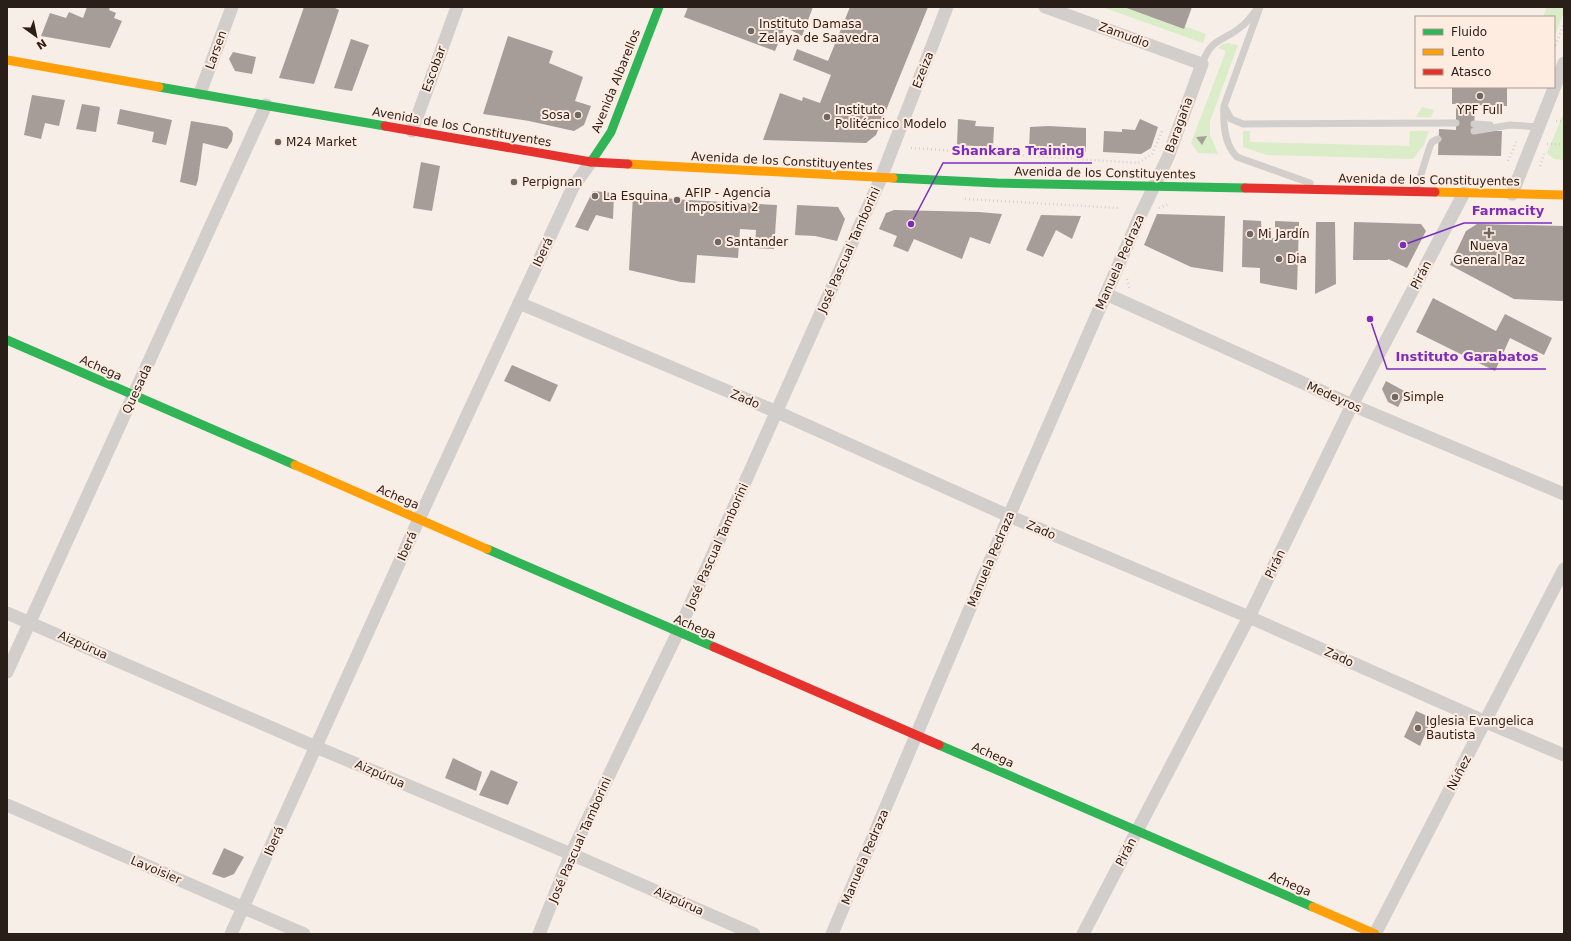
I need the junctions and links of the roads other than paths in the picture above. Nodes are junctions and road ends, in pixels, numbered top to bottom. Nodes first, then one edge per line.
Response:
1 (232, 7) edge
2 (457, 7) edge
3 (659, 7) edge
4 (947, 7) edge
5 (1045, 7) edge
6 (1260, 7) edge
7 (7, 60) edge
8 (1564, 63) edge
9 (1202, 64) junction
10 (1555, 86) edge
11 (1554, 88) edge
12 (200, 93) junction
13 (266, 105) junction
14 (1224, 106) junction
15 (1456, 124) dead end
16 (1474, 127) dead end
17 (1539, 127) junction
18 (412, 131) junction
19 (1438, 139) dead end
20 (591, 162) junction
21 (881, 178) junction
22 (1154, 186) junction
23 (1325, 190) junction
24 (1415, 192) junction
25 (1464, 193) junction
26 (1512, 194) junction
27 (1564, 195) edge
28 (1106, 294) junction
29 (519, 303) junction
30 (7, 340) edge
31 (134, 395) junction
32 (1352, 405) junction
33 (777, 412) junction
34 (1564, 494) edge
35 (1009, 516) junction
36 (419, 519) junction
37 (1564, 569) edge
38 (7, 612) edge
39 (1249, 618) junction
40 (29, 622) junction
41 (678, 632) junction
42 (7, 672) edge
43 (1486, 722) junction
44 (917, 735) junction
45 (316, 747) junction
46 (1564, 755) edge
47 (7, 805) edge
48 (1136, 831) junction
49 (571, 854) junction
50 (244, 908) junction
51 (231, 934) edge
52 (304, 934) edge
53 (539, 934) edge
54 (754, 934) edge
55 (832, 934) edge
56 (1083, 934) edge
57 (1375, 934) edge

1 - 12 street, Larsen
2 - 18 street, Escobar
3 - 20 street, Avenida Albarellos
4 - 21 street, Ezeiza
5 - 9 street, Zamudio
6 - 9 lane
6 - 14 lane
7 - 12 street, Avenida de los Constituyentes
8 - 10 street
9 - 22 street, Baragaña
11 - 17 street
12 - 13 street, Avenida de los Constituyentes
13 - 18 street, Avenida de los Constituyentes
13 - 31 street, Quesada
14 - 15 lane
14 - 23 lane
16 - 17 lane
17 - 26 street
18 - 20 street, Avenida de los Constituyentes
19 - 24 lane
20 - 21 street, Avenida de los Constituyentes
20 - 29 street, Iberá
21 - 22 street, Avenida de los Constituyentes
21 - 33 street, José Pascual Tamborini
22 - 23 street, Avenida de los Constituyentes
22 - 28 street, Manuela Pedraza
23 - 24 street, Avenida de los Constituyentes
24 - 25 street, Avenida de los Constituyentes
25 - 26 street, Avenida de los Constituyentes
25 - 32 street, Pirán
26 - 27 street, Avenida de los Constituyentes
28 - 32 street, Medeyros
28 - 35 street, Manuela Pedraza
29 - 33 street, Zado
29 - 36 street, Iberá
30 - 31 street, Achega
31 - 36 street, Achega
31 - 40 street, Quesada
32 - 34 street, Medeyros
32 - 39 street, Pirán
33 - 35 street, Zado
33 - 41 street, José Pascual Tamborini
35 - 39 street, Zado
35 - 44 street, Manuela Pedraza
36 - 41 street, Achega
36 - 45 street, Iberá
37 - 43 street, Núñez
38 - 40 street, Aizpúrua
39 - 43 street, Zado
39 - 48 street, Pirán
40 - 42 street, Quesada
40 - 45 street, Aizpúrua
41 - 44 street, Achega
41 - 49 street, José Pascual Tamborini
43 - 46 street, Zado
43 - 57 street, Núñez
44 - 48 street, Achega
44 - 55 street, Manuela Pedraza
45 - 49 street, Aizpúrua
45 - 50 street, Iberá
47 - 50 street, Lavoisier
48 - 56 street, Pirán
48 - 57 street, Achega
49 - 53 street, José Pascual Tamborini
49 - 54 street, Aizpúrua
50 - 51 street, Iberá
50 - 52 street, Lavoisier

